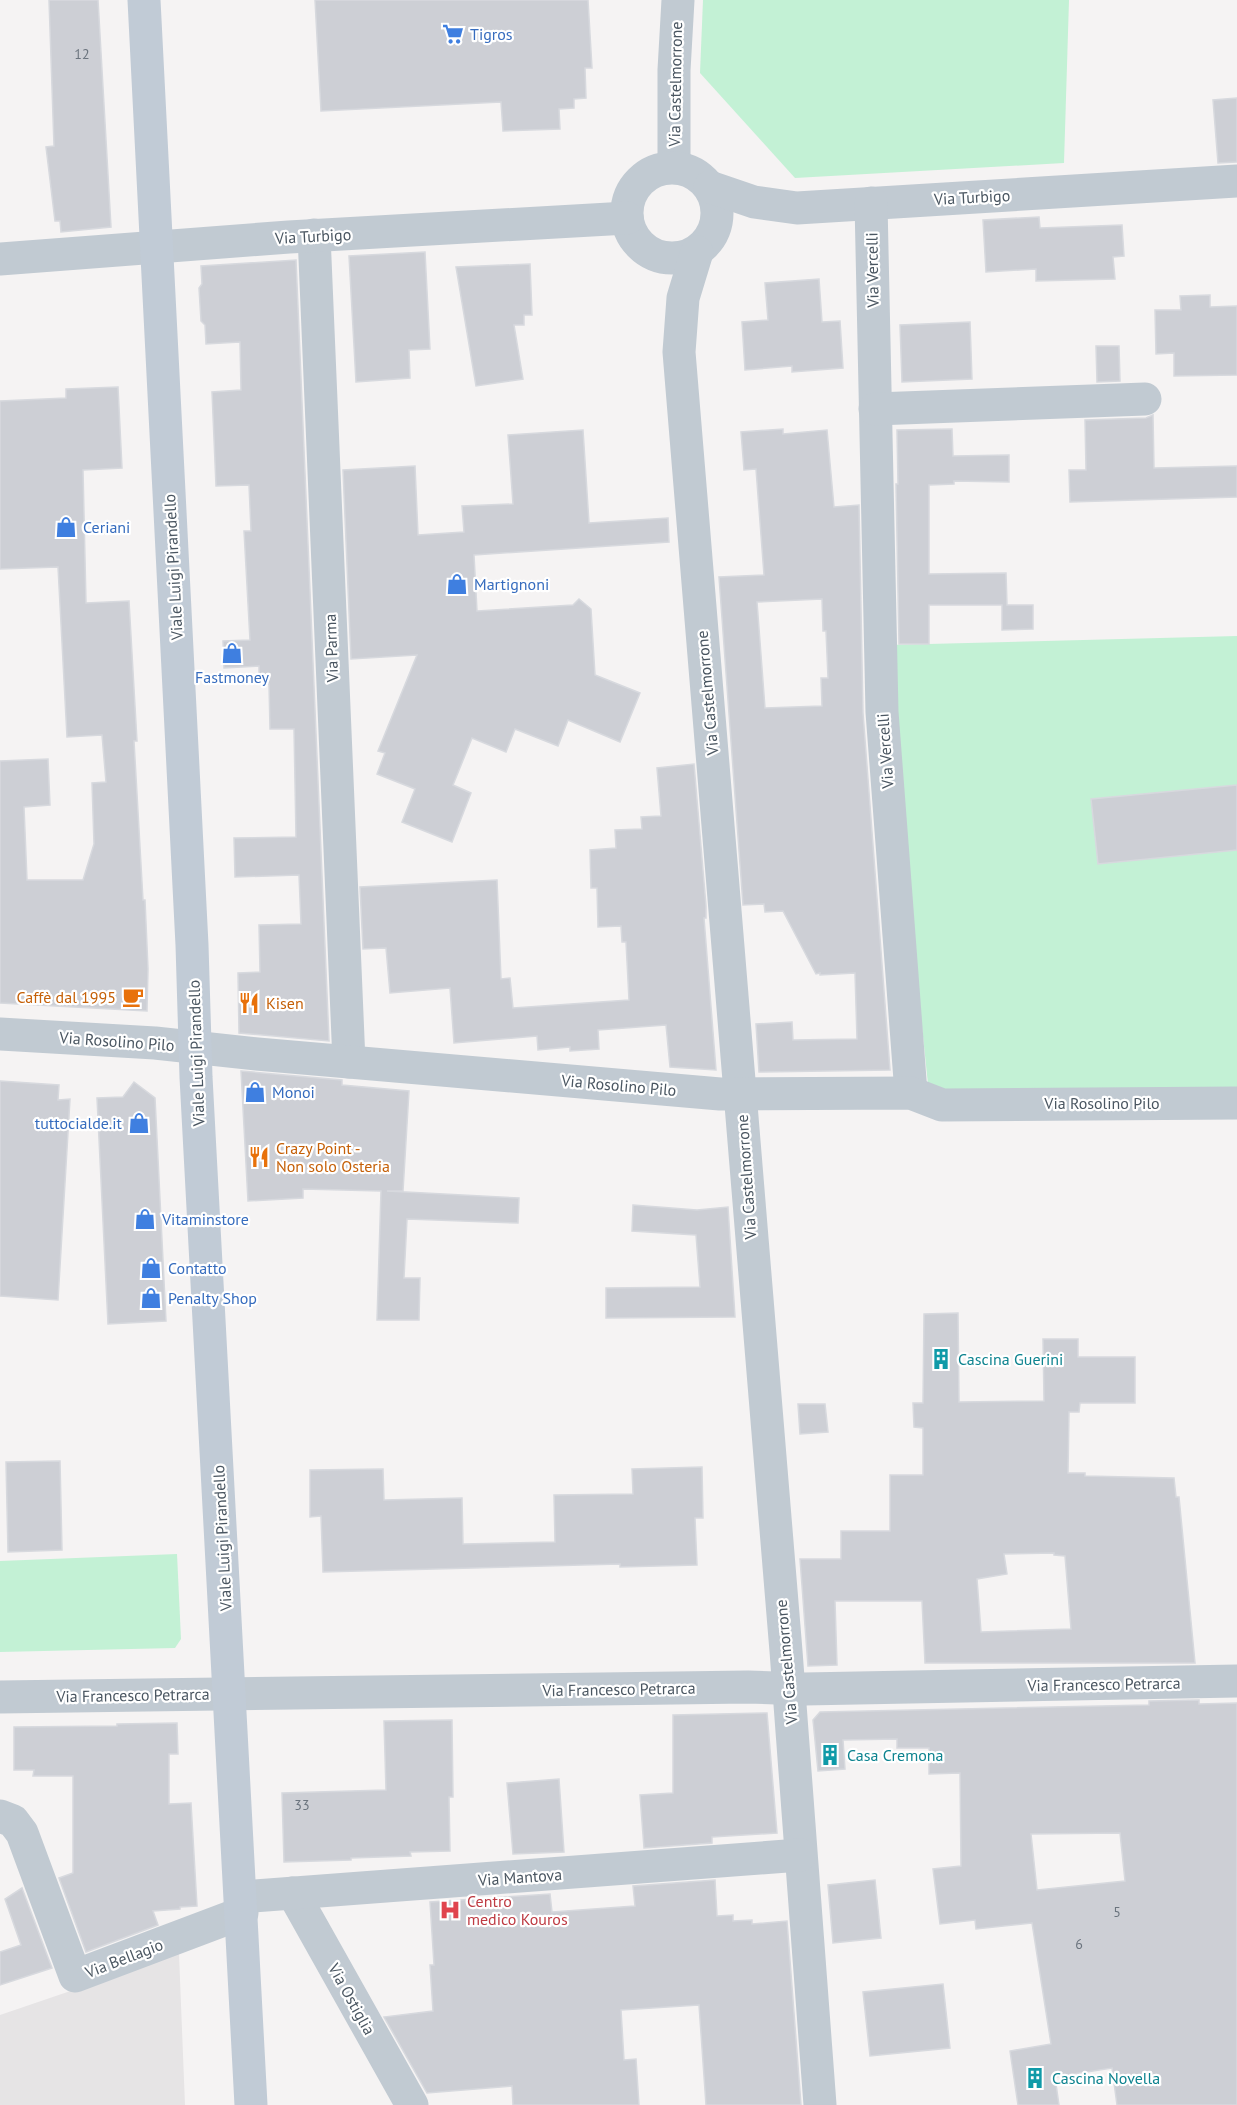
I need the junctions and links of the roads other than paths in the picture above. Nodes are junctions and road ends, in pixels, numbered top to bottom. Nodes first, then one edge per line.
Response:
1 (144, 0) edge
2 (678, 0) edge
3 (674, 167) junction
4 (1237, 181) edge
5 (710, 187) junction
6 (871, 203) junction
7 (627, 218) junction
8 (314, 235) junction
9 (157, 247) junction
10 (697, 252) junction
11 (0, 259) edge
12 (1145, 399) dead end
13 (875, 409) junction
14 (0, 1034) edge
15 (195, 1047) junction
16 (349, 1062) junction
17 (911, 1093) junction
18 (740, 1094) junction
19 (1237, 1103) edge
20 (1237, 1681) edge
21 (788, 1688) junction
22 (230, 1694) junction
23 (0, 1697) edge
24 (0, 1816) edge
25 (800, 1856) junction
26 (293, 1893) junction
27 (241, 1905) junction
28 (408, 2098) edge
29 (251, 2105) edge
30 (820, 2105) edge

1 - 9 main road, Viale Luigi Pirandello
2 - 3 street, Via Castelmorrone
3 - 5 street
3 - 7 street
4 - 6 street, Via Turbigo
5 - 6 street, Via Turbigo
5 - 10 street
6 - 13 street, Via Vercelli
7 - 8 street, Via Turbigo
7 - 10 street
8 - 9 street, Via Turbigo
8 - 16 street, Via Parma
9 - 11 street, Via Turbigo
9 - 15 main road, Viale Luigi Pirandello
10 - 18 street, Via Castelmorrone
12 - 13 street
13 - 17 street, Via Vercelli
14 - 15 street, Via Rosolino Pilo
15 - 16 street, Via Rosolino Pilo
15 - 22 main road, Viale Luigi Pirandello
16 - 18 street, Via Rosolino Pilo
17 - 18 street, Via Rosolino Pilo
17 - 19 street, Via Rosolino Pilo
18 - 21 street, Via Castelmorrone
20 - 21 street, Via Francesco Petrarca
21 - 22 street, Via Francesco Petrarca
21 - 25 street, Via Castelmorrone
22 - 23 street, Via Francesco Petrarca
22 - 27 main road, Viale Luigi Pirandello
24 - 27 street, Via Bellagio
25 - 26 street, Via Mantova
25 - 30 street, Via Castelmorrone
26 - 27 street, Via Mantova
26 - 28 street, Via Ostiglia
27 - 29 main road, Viale Luigi Pirandello

